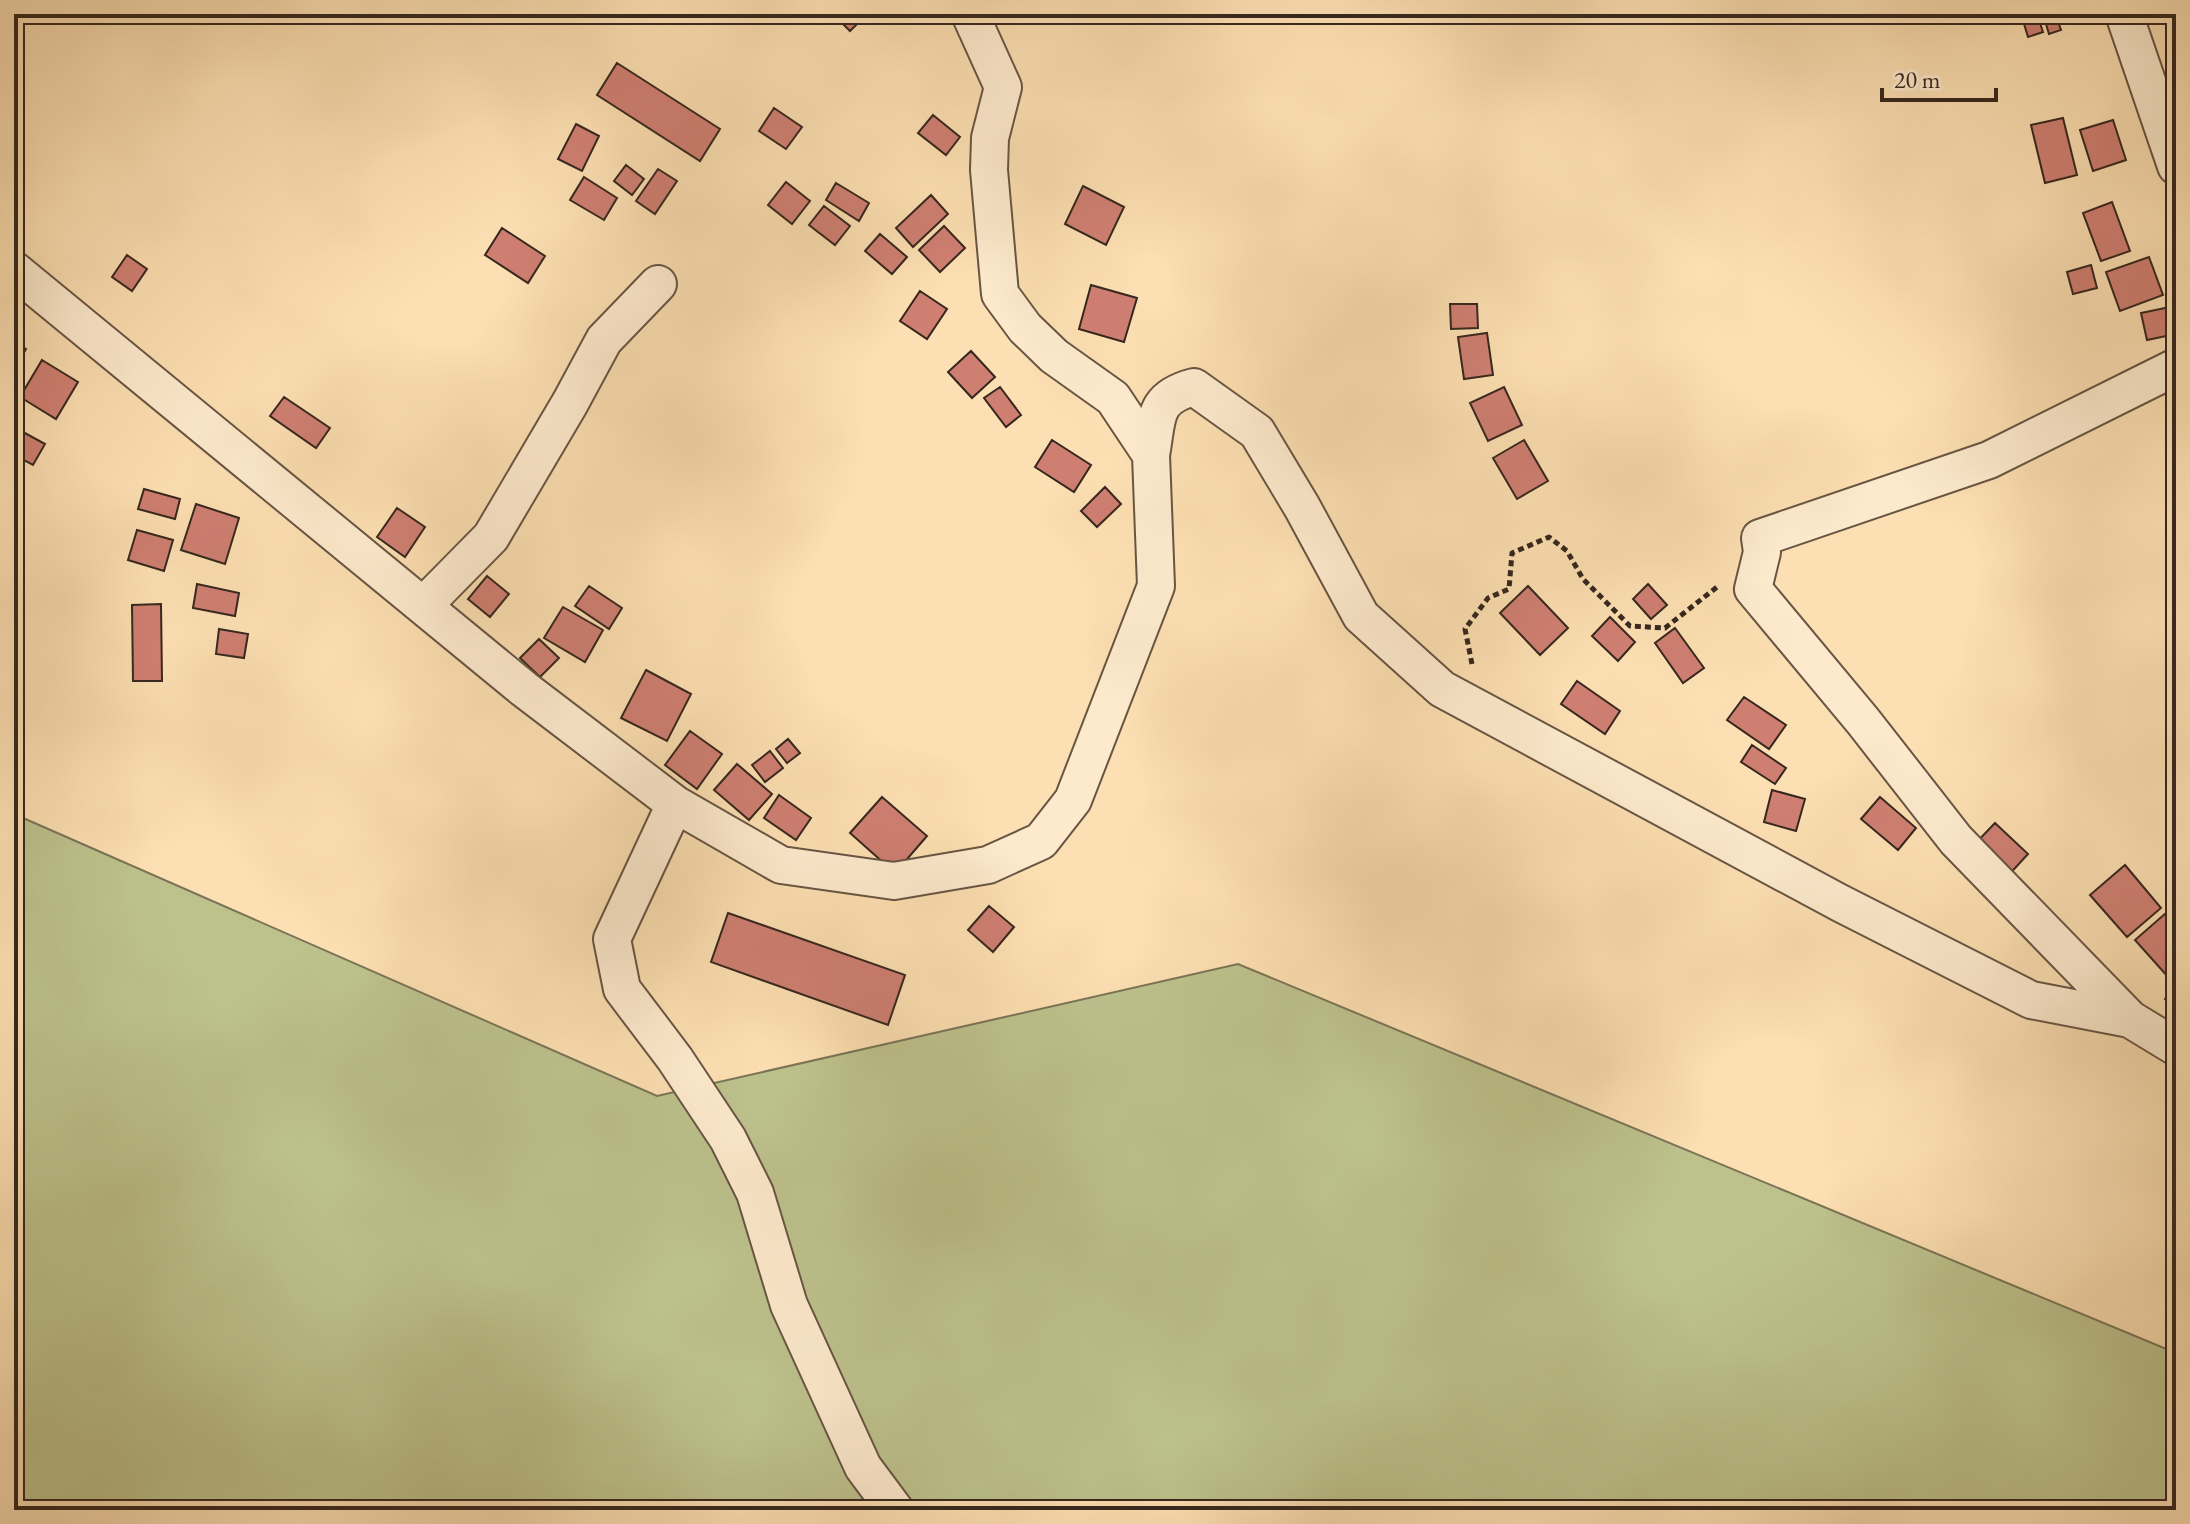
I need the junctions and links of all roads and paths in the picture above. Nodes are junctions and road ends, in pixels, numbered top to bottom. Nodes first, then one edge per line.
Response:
1 (970, 14) edge
2 (2124, 14) edge
3 (2176, 166) edge
4 (14, 270) edge
5 (658, 284) dead end
6 (2176, 367) edge
7 (1151, 455) junction
8 (1762, 552) junction
9 (423, 606) junction
10 (1467, 673) dead end
11 (675, 804) junction
12 (2130, 1019) junction
13 (2176, 1047) edge
14 (895, 1510) edge

1 - 7 street
2 - 3 street
4 - 9 street
5 - 9 street
6 - 8 street
7 - 11 street
7 - 12 street
8 - 10 path
8 - 12 street
9 - 11 street
11 - 14 street
12 - 13 street

